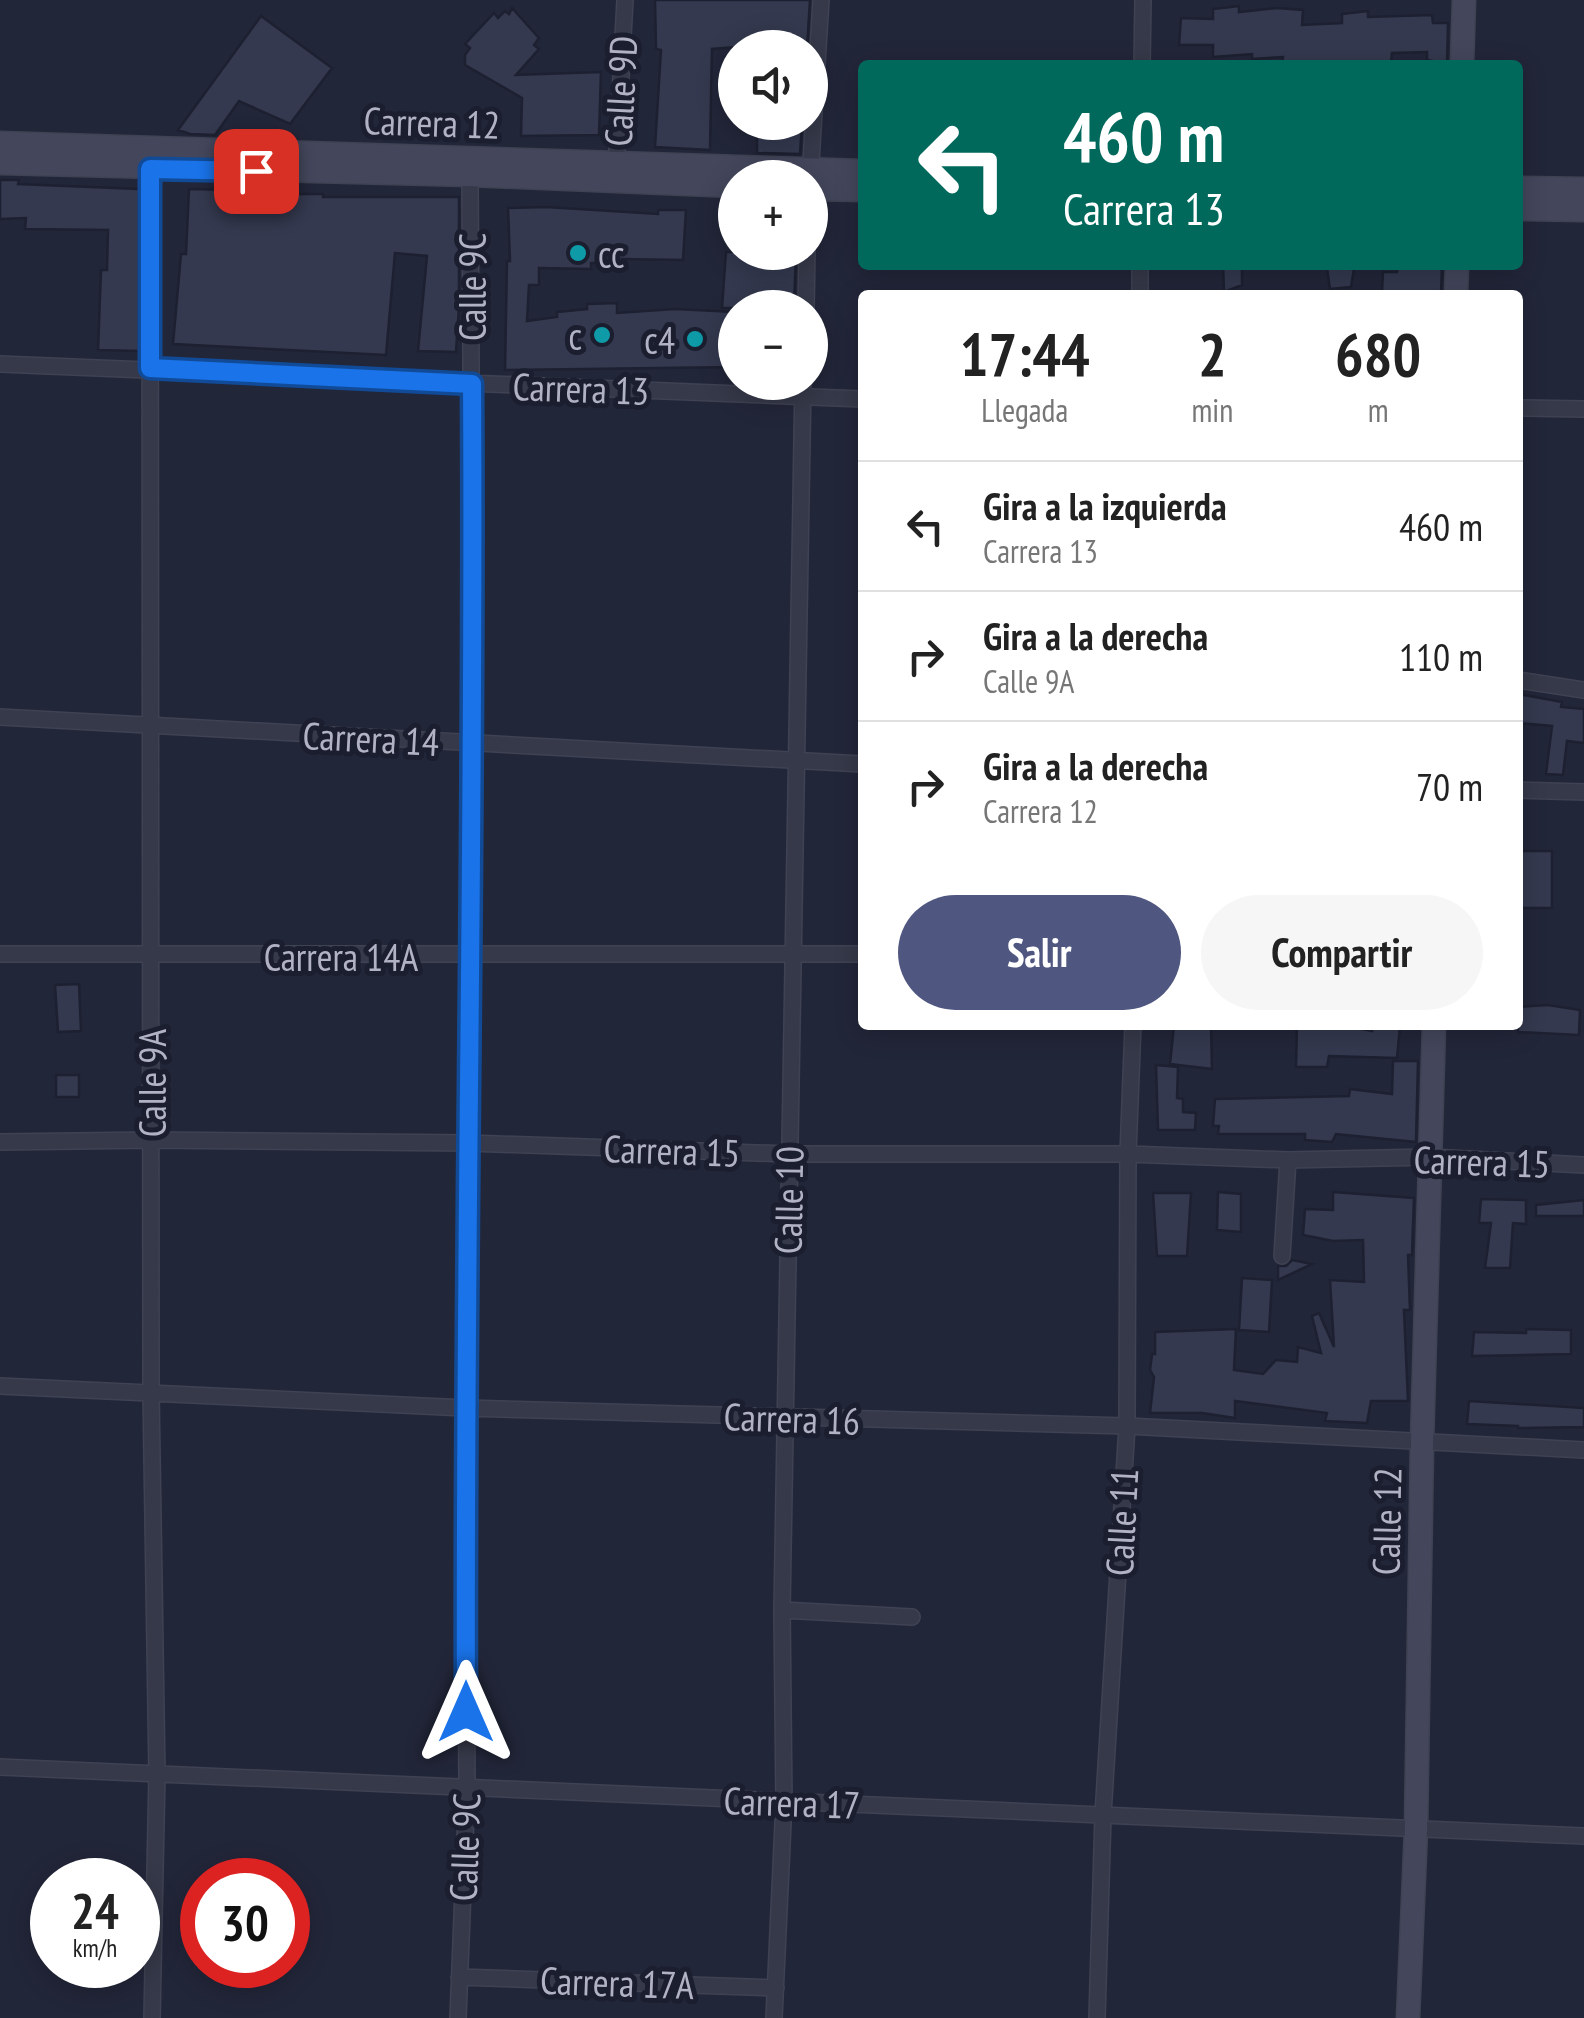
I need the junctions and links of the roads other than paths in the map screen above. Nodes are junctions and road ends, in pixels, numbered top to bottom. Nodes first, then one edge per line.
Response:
1 (625, 0) edge
2 (821, 0) edge
3 (1143, 0) edge
4 (1464, 0) edge
5 (1142, 60) edge
6 (1462, 60) edge
7 (0, 143) edge
8 (150, 158) junction
9 (811, 160) edge
10 (0, 163) edge
11 (858, 172) edge
12 (617, 173) junction
13 (470, 175) junction
14 (718, 176) edge
15 (828, 176) edge
16 (828, 183) edge
17 (718, 184) edge
18 (1523, 188) edge
19 (858, 189) edge
20 (1584, 189) edge
21 (1523, 209) edge
22 (1584, 210) edge
23 (0, 364) edge
24 (150, 368) junction
25 (472, 384) junction
26 (718, 388) edge
27 (828, 394) edge
28 (858, 398) edge
29 (803, 400) edge
30 (1523, 408) edge
31 (1584, 409) edge
32 (1523, 681) edge
33 (1584, 690) edge
34 (0, 717) edge
35 (150, 725) junction
36 (473, 744) junction
37 (795, 761) junction
38 (858, 764) edge
39 (1523, 790) edge
40 (1584, 792) edge
41 (0, 954) edge
42 (858, 954) edge
43 (150, 955) junction
44 (792, 955) junction
45 (471, 956) junction
46 (1133, 1030) edge
47 (1434, 1030) edge
48 (151, 1140) junction
49 (0, 1142) edge
50 (469, 1142) junction
51 (788, 1154) junction
52 (1128, 1154) junction
53 (1430, 1157) junction
54 (1288, 1160) junction
55 (1584, 1166) edge
56 (1282, 1256) dead end
57 (0, 1386) edge
58 (152, 1393) junction
59 (466, 1408) junction
60 (784, 1419) junction
61 (1127, 1426) junction
62 (1422, 1442) junction
63 (1584, 1450) edge
64 (782, 1610) junction
65 (912, 1618) dead end
66 (0, 1768) edge
67 (157, 1774) junction
68 (467, 1788) junction
69 (784, 1802) junction
70 (1103, 1816) junction
71 (1416, 1829) junction
72 (1584, 1836) edge
73 (459, 1977) junction
74 (776, 1988) junction
75 (152, 2018) edge
76 (458, 2018) edge
77 (774, 2018) edge
78 (1097, 2018) edge
79 (1408, 2018) edge

1 - 12 street, Calle 9D
2 - 9 street
3 - 5 street
4 - 6 street
7 - 8 street, Carrera 12
8 - 10 street, Carrera 12
8 - 12 street, Carrera 12
8 - 13 street, Carrera 12
8 - 24 street, Calle 9A
11 - 15 street, Carrera 12
12 - 13 street, Carrera 12
12 - 14 street, Carrera 12
12 - 17 street, Carrera 12
13 - 25 street, Calle 9C
16 - 19 street, Carrera 12
18 - 20 street
21 - 22 street
23 - 24 street, Carrera 13
24 - 25 street, Carrera 13
24 - 35 street, Calle 9A
25 - 26 street, Carrera 13
25 - 36 street, Calle 9C
27 - 28 street, Carrera 13
29 - 37 street, Calle 10
30 - 31 street
32 - 33 street
34 - 35 street, Carrera 14
35 - 36 street, Carrera 14
35 - 43 street, Calle 9A
36 - 37 street, Carrera 14
36 - 45 street, Calle 9C
37 - 38 street, Carrera 14
37 - 44 street, Calle 10
39 - 40 street
41 - 43 street, Carrera 14A
42 - 44 street, Carrera 14A
43 - 45 street, Carrera 14A
43 - 48 street, Calle 9A
44 - 45 street, Carrera 14A
44 - 51 street, Calle 10
45 - 50 street, Calle 9C
46 - 52 street, Calle 11
47 - 53 street, Calle 12
48 - 49 street, Carrera 15
48 - 50 street, Carrera 15
48 - 58 street, Calle 9A
50 - 51 street, Carrera 15
50 - 59 street, Calle 9C
51 - 52 street, Carrera 15
51 - 60 street, Calle 10
52 - 54 street, Carrera 15
52 - 61 street, Calle 11
53 - 54 street, Carrera 15
53 - 55 street, Carrera 15
53 - 62 street, Calle 12
54 - 56 street
57 - 58 street, Carrera 16
58 - 59 street, Carrera 16
58 - 67 street, Calle 9A
59 - 60 street, Carrera 16
59 - 68 street, Calle 9C
60 - 61 street, Carrera 16
60 - 64 street, Calle 10
61 - 62 street, Carrera 16
61 - 70 street, Calle 11
62 - 63 street, Carrera 16
62 - 71 street, Calle 12
64 - 65 street
64 - 69 street, Calle 10
66 - 67 street, Carrera 17
67 - 68 street, Carrera 17
67 - 75 street, Calle 9A
68 - 69 street, Carrera 17
68 - 73 street, Calle 9C
69 - 70 street, Carrera 17
69 - 74 street, Calle 10
70 - 71 street, Carrera 17
70 - 78 street, Calle 11
71 - 72 street, Carrera 17
71 - 79 street, Calle 12
73 - 74 street, Carrera 17A
73 - 76 street, Calle 9C
74 - 77 street, Calle 10

